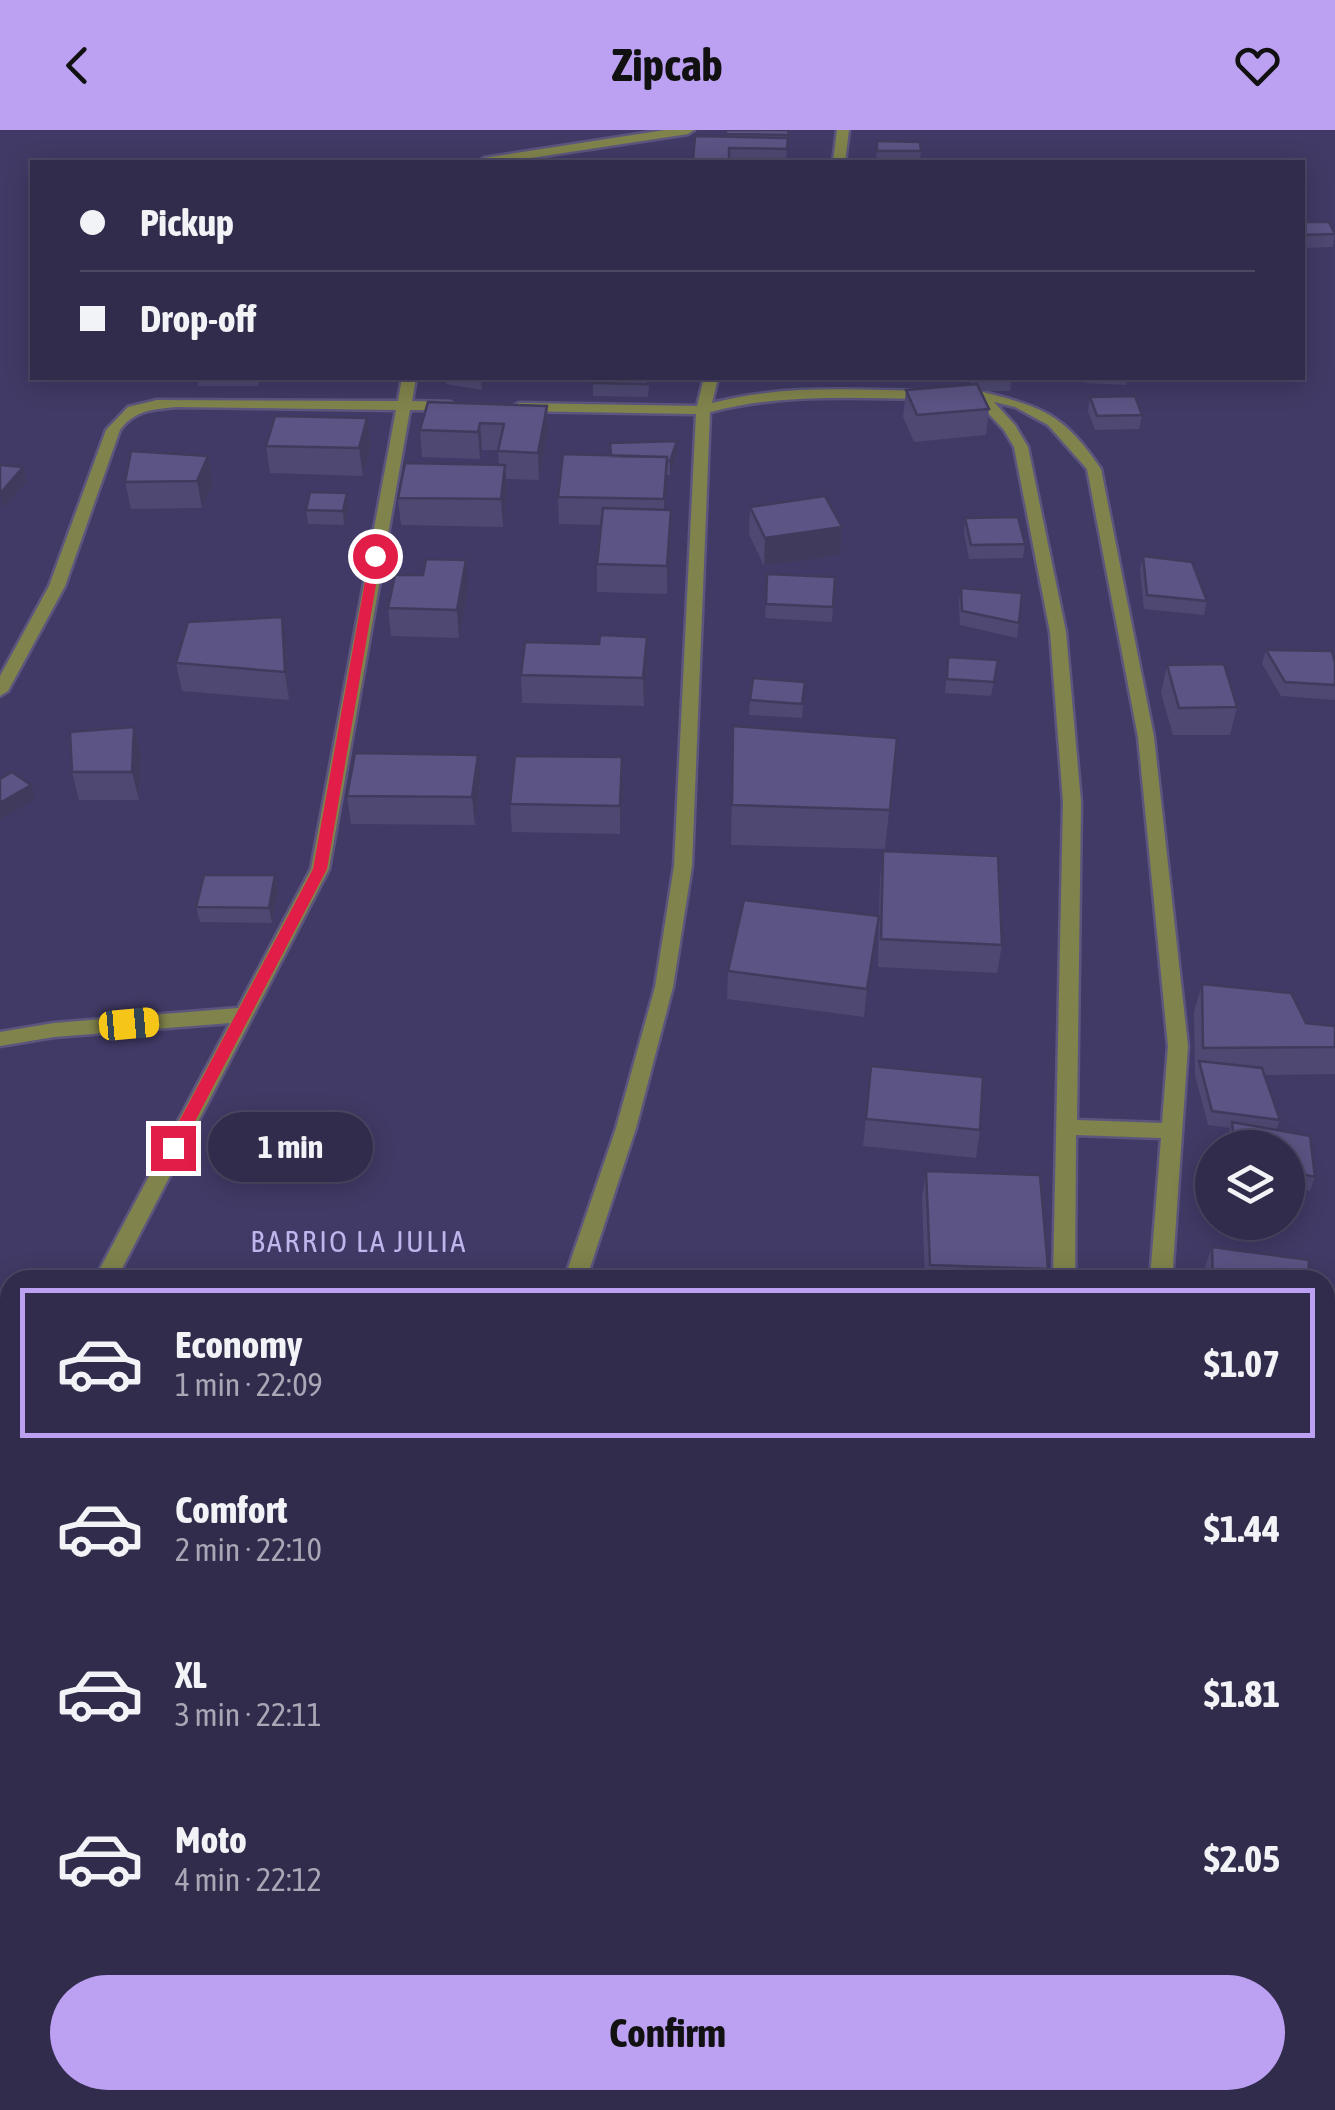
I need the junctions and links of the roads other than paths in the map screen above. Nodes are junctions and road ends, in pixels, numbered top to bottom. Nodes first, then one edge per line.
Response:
1 (688, 130) edge
2 (842, 130) edge
3 (497, 160) edge
4 (839, 160) edge
5 (408, 380) edge
6 (711, 380) edge
7 (978, 395) junction
8 (401, 406) junction
9 (458, 406) edge
10 (495, 407) edge
11 (702, 410) junction
12 (0, 691) edge
13 (241, 1015) junction
14 (0, 1039) edge
15 (1068, 1128) junction
16 (1172, 1131) junction
17 (110, 1270) edge
18 (579, 1270) edge
19 (1064, 1270) edge
20 (1162, 1270) edge

1 - 3 street
2 - 4 street
5 - 8 street
6 - 11 street
7 - 11 street
7 - 15 street
7 - 16 street
8 - 9 street
8 - 12 street
8 - 13 street
10 - 11 street
11 - 18 street
13 - 14 street
13 - 17 street
15 - 16 street
15 - 19 street
16 - 20 street

